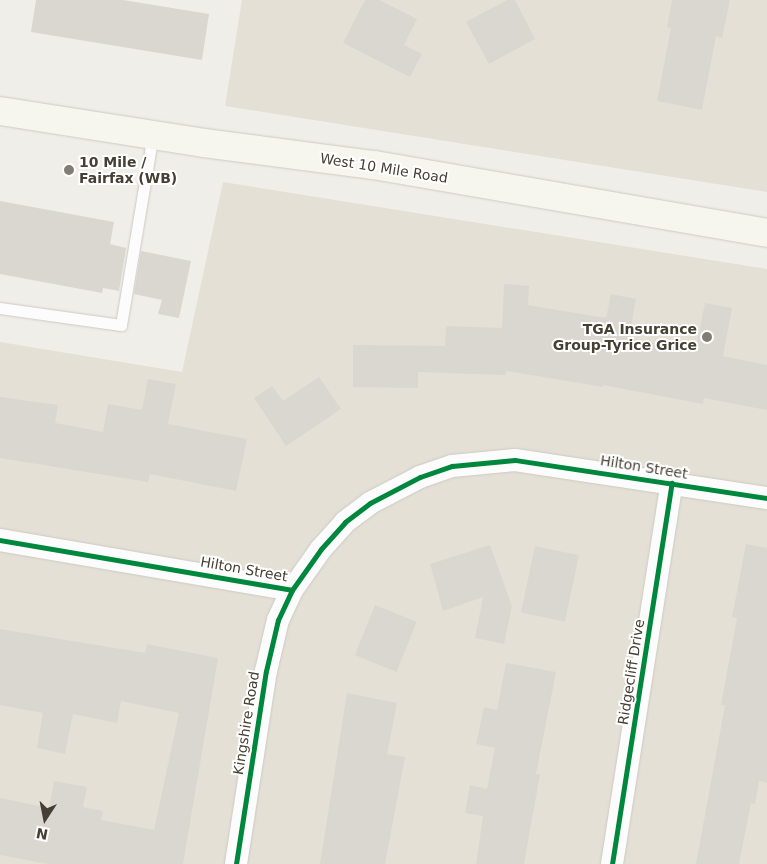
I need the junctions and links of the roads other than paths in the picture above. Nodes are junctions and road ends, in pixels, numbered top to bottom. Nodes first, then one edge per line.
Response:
1 (0, 111) edge
2 (153, 134) junction
3 (767, 233) edge
4 (0, 308) edge
5 (672, 483) junction
6 (767, 498) edge
7 (0, 540) edge
8 (292, 590) junction
9 (236, 864) edge
10 (612, 864) edge

1 - 2 main road, West 10 Mile Road
2 - 3 main road, West 10 Mile Road
2 - 4 lane
5 - 6 street, Hilton Street
5 - 8 street, Hilton Street
5 - 10 street, Ridgecliff Drive
7 - 8 street, Hilton Street
8 - 9 street, Kingshire Road

